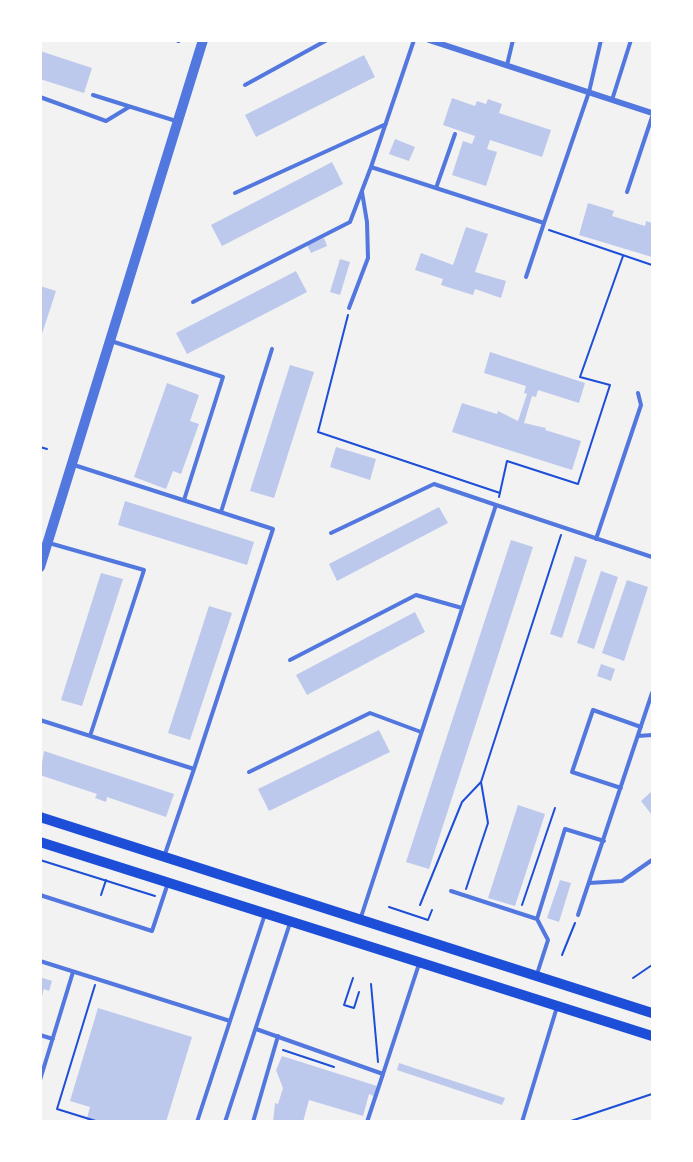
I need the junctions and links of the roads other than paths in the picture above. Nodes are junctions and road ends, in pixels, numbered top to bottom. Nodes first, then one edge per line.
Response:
1 (203, 40) edge
2 (327, 40) edge
3 (414, 40) edge
4 (429, 40) edge
5 (513, 40) edge
6 (601, 40) edge
7 (631, 40) edge
8 (507, 65) junction
9 (245, 85) dead end
10 (589, 92) junction
11 (93, 95) dead end
12 (40, 97) edge
13 (612, 100) junction
14 (129, 107) junction
15 (652, 113) edge
16 (652, 117) edge
17 (178, 122) junction
18 (386, 124) junction
19 (455, 134) dead end
20 (371, 167) junction
21 (436, 188) junction
22 (362, 192) junction
23 (627, 192) dead end
24 (235, 193) dead end
25 (544, 225) junction
26 (526, 277) dead end
27 (193, 302) dead end
28 (349, 308) road end
29 (110, 340) junction
30 (272, 349) dead end
31 (638, 393) dead end
32 (72, 464) junction
33 (184, 500) junction
34 (496, 505) junction
35 (221, 512) junction
36 (331, 533) dead end
37 (596, 539) junction
38 (48, 543) junction
39 (652, 557) edge
40 (40, 567) edge
41 (462, 608) junction
42 (290, 660) dead end
43 (652, 693) edge
44 (40, 720) edge
45 (641, 727) junction
46 (422, 732) junction
47 (652, 735) edge
48 (90, 736) junction
49 (638, 736) junction
50 (194, 769) junction
51 (249, 772) dead end
52 (621, 788) junction
53 (40, 817) edge
54 (604, 841) junction
55 (40, 842) edge
56 (164, 858) junction
57 (652, 860) edge
58 (168, 883) junction
59 (589, 883) junction
60 (451, 891) dead end
61 (40, 895) edge
62 (265, 914) junction
63 (578, 915) road end
64 (537, 919) junction
65 (359, 920) junction
66 (291, 922) junction
67 (40, 961) edge
68 (419, 964) junction
69 (73, 972) junction
70 (537, 977) junction
71 (557, 1007) junction
72 (652, 1013) edge
73 (230, 1021) junction
74 (256, 1029) junction
75 (40, 1035) edge
76 (278, 1036) junction
77 (652, 1036) edge
78 (53, 1039) junction
79 (383, 1074) junction
80 (40, 1080) edge
81 (197, 1122) edge
82 (225, 1122) edge
83 (253, 1122) edge
84 (367, 1122) edge
85 (522, 1122) edge

1 - 17 street
2 - 9 lane
3 - 18 lane
4 - 8 street
5 - 8 lane
6 - 10 lane
7 - 13 lane
8 - 10 street
10 - 13 street
10 - 25 lane
11 - 14 lane
12 - 14 lane
13 - 15 street
14 - 17 lane
16 - 23 lane
17 - 29 street
18 - 20 lane
18 - 24 lane
19 - 21 lane
20 - 21 lane
20 - 22 lane
21 - 25 lane
22 - 27 lane
22 - 28 lane
25 - 26 lane
29 - 32 street
29 - 33 lane
30 - 35 lane
31 - 37 lane
32 - 33 lane
32 - 38 street
33 - 35 lane
34 - 36 lane
34 - 37 lane
34 - 41 lane
35 - 50 lane
37 - 39 lane
38 - 40 street
38 - 48 lane
41 - 42 lane
41 - 46 lane
43 - 45 lane
44 - 48 lane
45 - 49 lane
45 - 52 lane
46 - 51 lane
46 - 65 lane
47 - 49 lane
48 - 50 lane
49 - 52 lane
50 - 56 lane
52 - 54 lane
53 - 56 main road
54 - 59 lane
54 - 64 lane
55 - 58 main road
56 - 65 main road
57 - 59 lane
58 - 61 lane
58 - 62 main road
59 - 63 lane
60 - 64 lane
62 - 66 main road
62 - 73 lane
64 - 70 lane
65 - 70 main road
66 - 68 main road
66 - 74 lane
67 - 69 lane
68 - 71 main road
68 - 79 lane
69 - 73 lane
69 - 78 lane
70 - 72 main road
71 - 77 main road
71 - 85 lane
73 - 81 lane
74 - 76 lane
74 - 82 lane
75 - 78 lane
76 - 79 lane
76 - 83 lane
78 - 80 lane
79 - 84 lane

